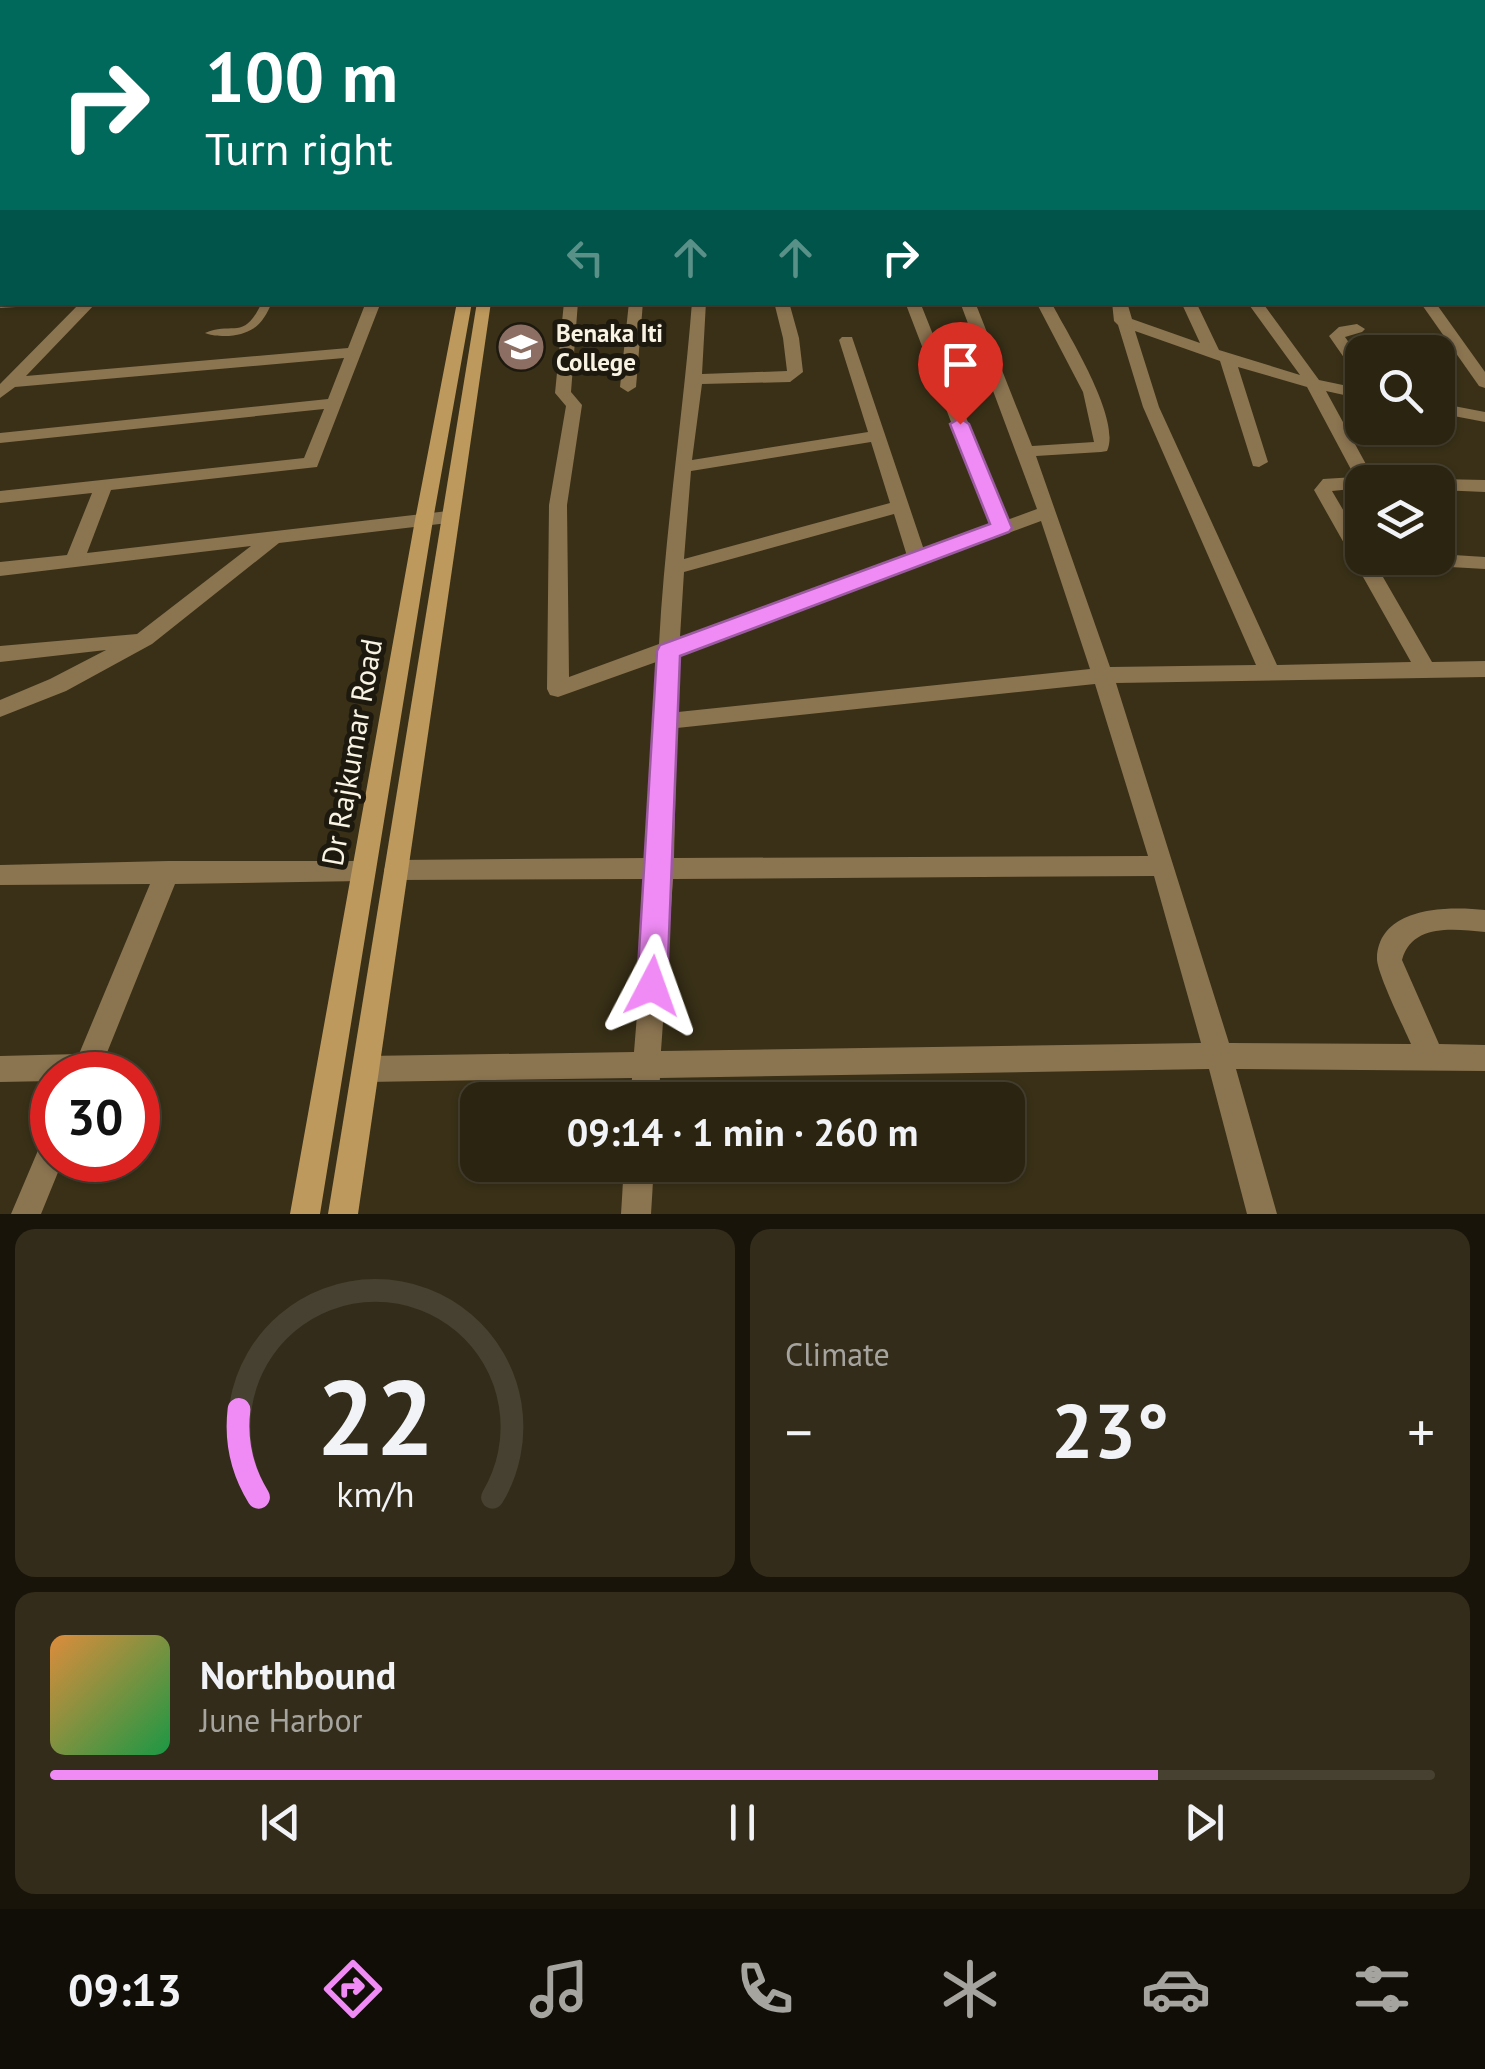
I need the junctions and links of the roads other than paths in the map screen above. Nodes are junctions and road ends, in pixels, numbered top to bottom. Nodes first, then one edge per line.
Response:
1 (87, 305) edge
2 (265, 305) edge
3 (373, 305) edge
4 (466, 305) edge
5 (483, 305) edge
6 (571, 305) edge
7 (636, 305) edge
8 (698, 305) edge
9 (781, 305) edge
10 (913, 305) edge
11 (968, 305) edge
12 (1045, 305) edge
13 (1190, 305) edge
14 (1256, 305) edge
15 (1429, 305) edge
16 (1120, 312) edge
17 (1357, 329) dead end
18 (210, 333) dead end
19 (847, 340) dead end
20 (1345, 348) edge
21 (355, 352) junction
22 (1220, 356) junction
23 (694, 380) junction
24 (1485, 383) edge
25 (1314, 384) junction
26 (6, 387) edge
27 (628, 387) dead end
28 (1345, 390) edge
29 (335, 403) junction
30 (1455, 411) edge
31 (1485, 416) edge
32 (877, 436) junction
33 (0, 438) edge
34 (1024, 452) junction
35 (1258, 462) dead end
36 (1359, 465) edge
37 (682, 467) junction
38 (1345, 483) edge
39 (1455, 485) edge
40 (104, 486) junction
41 (1485, 486) edge
42 (0, 497) edge
43 (900, 506) junction
44 (1048, 512) junction
45 (436, 518) junction
46 (1345, 527) edge
47 (1002, 528) junction
48 (274, 538) junction
49 (918, 558) junction
50 (74, 560) junction
51 (1455, 561) edge
52 (1485, 563) edge
53 (674, 568) junction
54 (0, 569) edge
55 (1373, 575) edge
56 (145, 639) junction
57 (668, 651) junction
58 (0, 654) edge
59 (1485, 669) edge
60 (1426, 670) junction
61 (1272, 674) junction
62 (1102, 675) junction
63 (0, 709) edge
64 (667, 721) junction
65 (1160, 866) junction
66 (661, 868) junction
67 (396, 870) junction
68 (168, 871) junction
69 (364, 871) junction
70 (0, 875) edge
71 (1485, 921) edge
72 (94, 1052) edge
73 (1220, 1056) junction
74 (1431, 1058) junction
75 (1485, 1058) edge
76 (647, 1064) junction
77 (0, 1068) edge
78 (30, 1069) edge
79 (366, 1069) junction
80 (646, 1082) edge
81 (39, 1182) edge
82 (638, 1182) edge
83 (26, 1214) edge
84 (304, 1214) edge
85 (343, 1214) edge
86 (636, 1214) edge
87 (1262, 1214) edge

1 - 26 street
2 - 18 lane
3 - 21 street
4 - 45 main road, Dr Rajkumar Road
5 - 45 main road, Dr Rajkumar Road
6 - 57 street
7 - 27 street
8 - 23 street
9 - 23 street
10 - 47 street
11 - 34 street
12 - 34 street
13 - 22 street
14 - 25 street
15 - 24 street
16 - 22 street
16 - 61 street
17 - 20 street
19 - 32 street
21 - 26 street
21 - 29 street
22 - 25 street
22 - 35 street
23 - 37 street
25 - 28 street
25 - 36 street
29 - 33 street
29 - 40 street
30 - 31 street
32 - 37 street
32 - 43 street
34 - 44 street
37 - 53 street
38 - 46 street
39 - 41 street
40 - 42 street
40 - 50 street
43 - 49 street
43 - 53 street
44 - 47 street
44 - 62 street
45 - 48 street
45 - 67 main road, Dr Rajkumar Road
45 - 69 main road, Dr Rajkumar Road
47 - 49 street
48 - 50 street
48 - 56 street
49 - 57 street
50 - 54 street
51 - 52 street
53 - 57 street
55 - 60 street
56 - 58 street
56 - 63 street
57 - 64 street
59 - 60 street
60 - 61 street
61 - 62 street
62 - 64 street
62 - 65 street
64 - 66 street
65 - 66 street
65 - 73 street
66 - 67 street
66 - 76 street
67 - 79 main road, Dr Rajkumar Road
68 - 69 street
68 - 70 street
68 - 72 street
69 - 84 main road, Dr Rajkumar Road
71 - 74 street
73 - 74 street
73 - 76 street
73 - 87 street
74 - 75 street
76 - 79 street
76 - 80 street
77 - 78 street
79 - 85 main road, Dr Rajkumar Road
81 - 83 street
82 - 86 street

